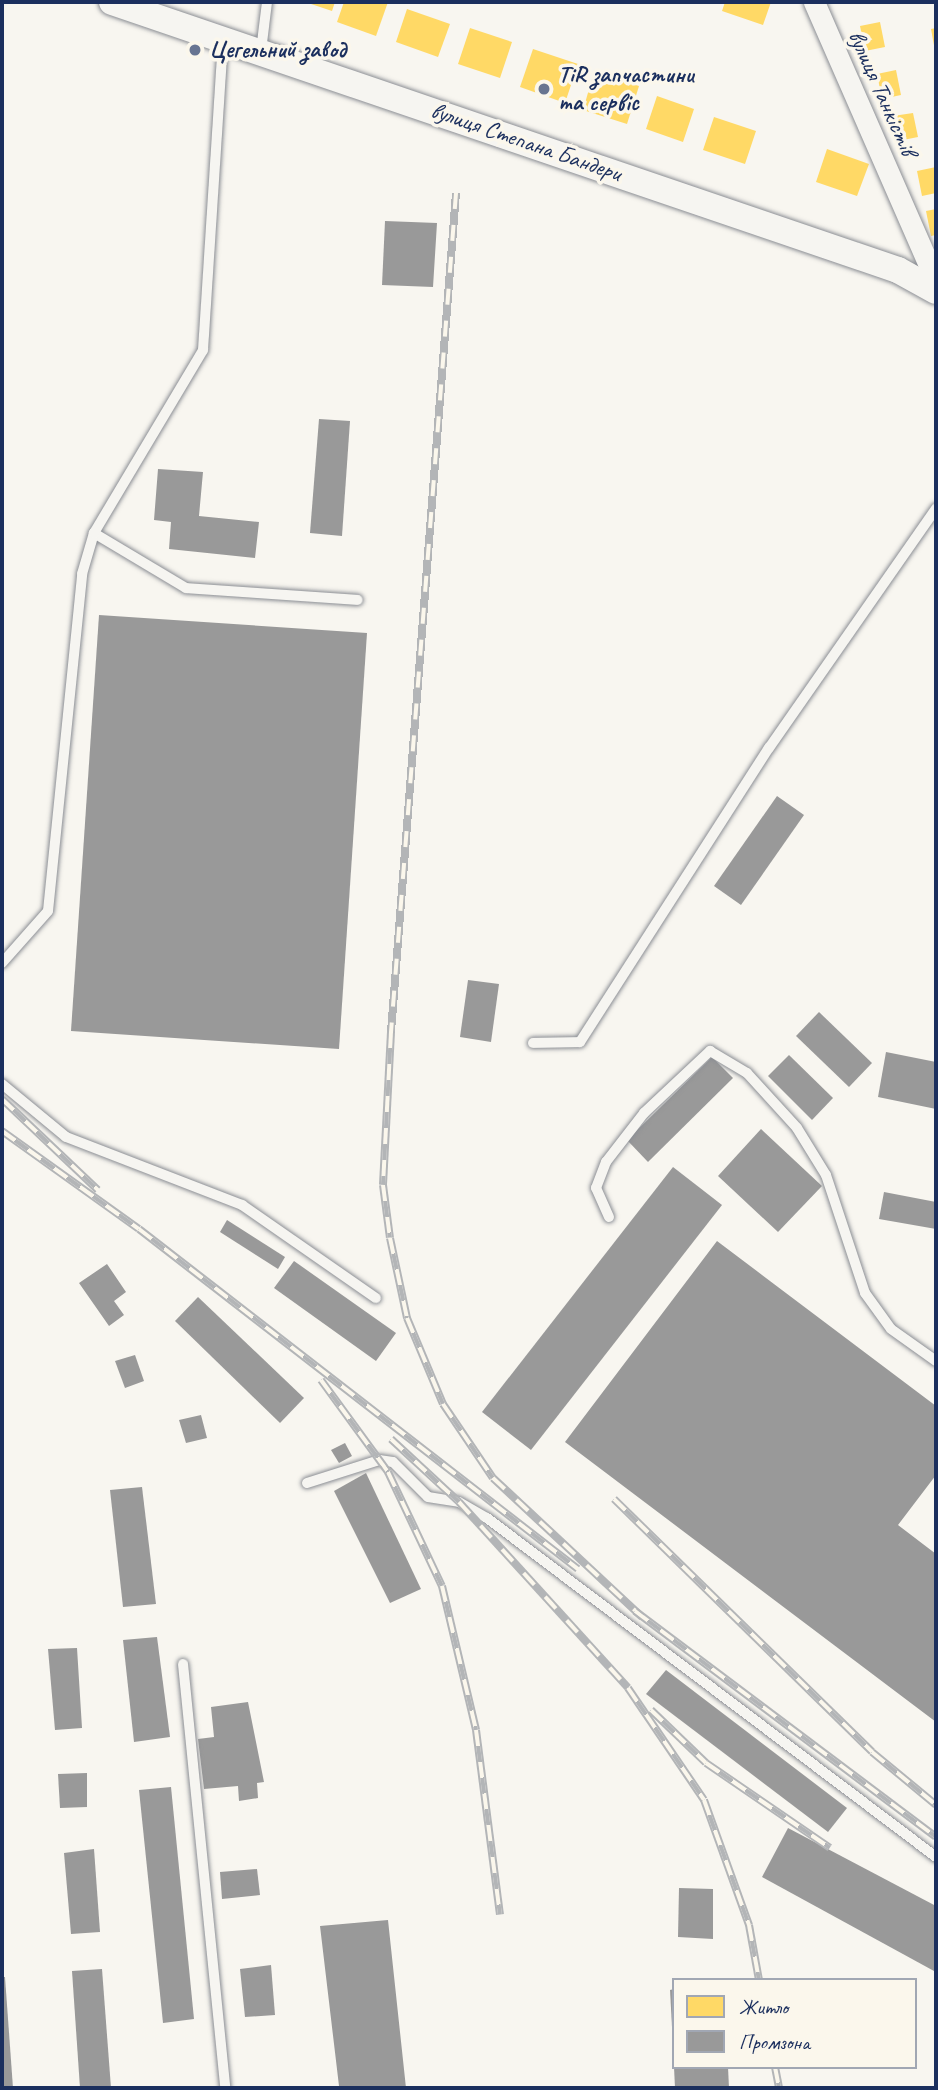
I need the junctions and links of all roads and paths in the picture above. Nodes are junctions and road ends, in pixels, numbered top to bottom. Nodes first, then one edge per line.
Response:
1 (112, 2) edge
2 (267, 2) edge
3 (814, 2) edge
4 (223, 40) junction
5 (261, 53) junction
6 (932, 277) edge
7 (936, 509) edge
8 (94, 533) junction
9 (358, 600) dead end
10 (2, 962) edge
11 (533, 1043) dead end
12 (2, 1084) edge
13 (609, 1217) dead end
14 (376, 1298) dead end
15 (936, 1361) edge
16 (307, 1483) dead end
17 (183, 1664) dead end
18 (936, 1857) edge
19 (225, 2088) edge

1 - 4 street, вулиця Степана Бандери
2 - 5 lane
3 - 6 street, вулиця Танкістів
4 - 5 street, вулиця Степана Бандери
4 - 8 lane
5 - 6 street, вулиця Степана Бандери
7 - 11 lane
8 - 9 lane
8 - 10 lane
12 - 14 lane
13 - 15 lane
16 - 18 lane
17 - 19 lane

